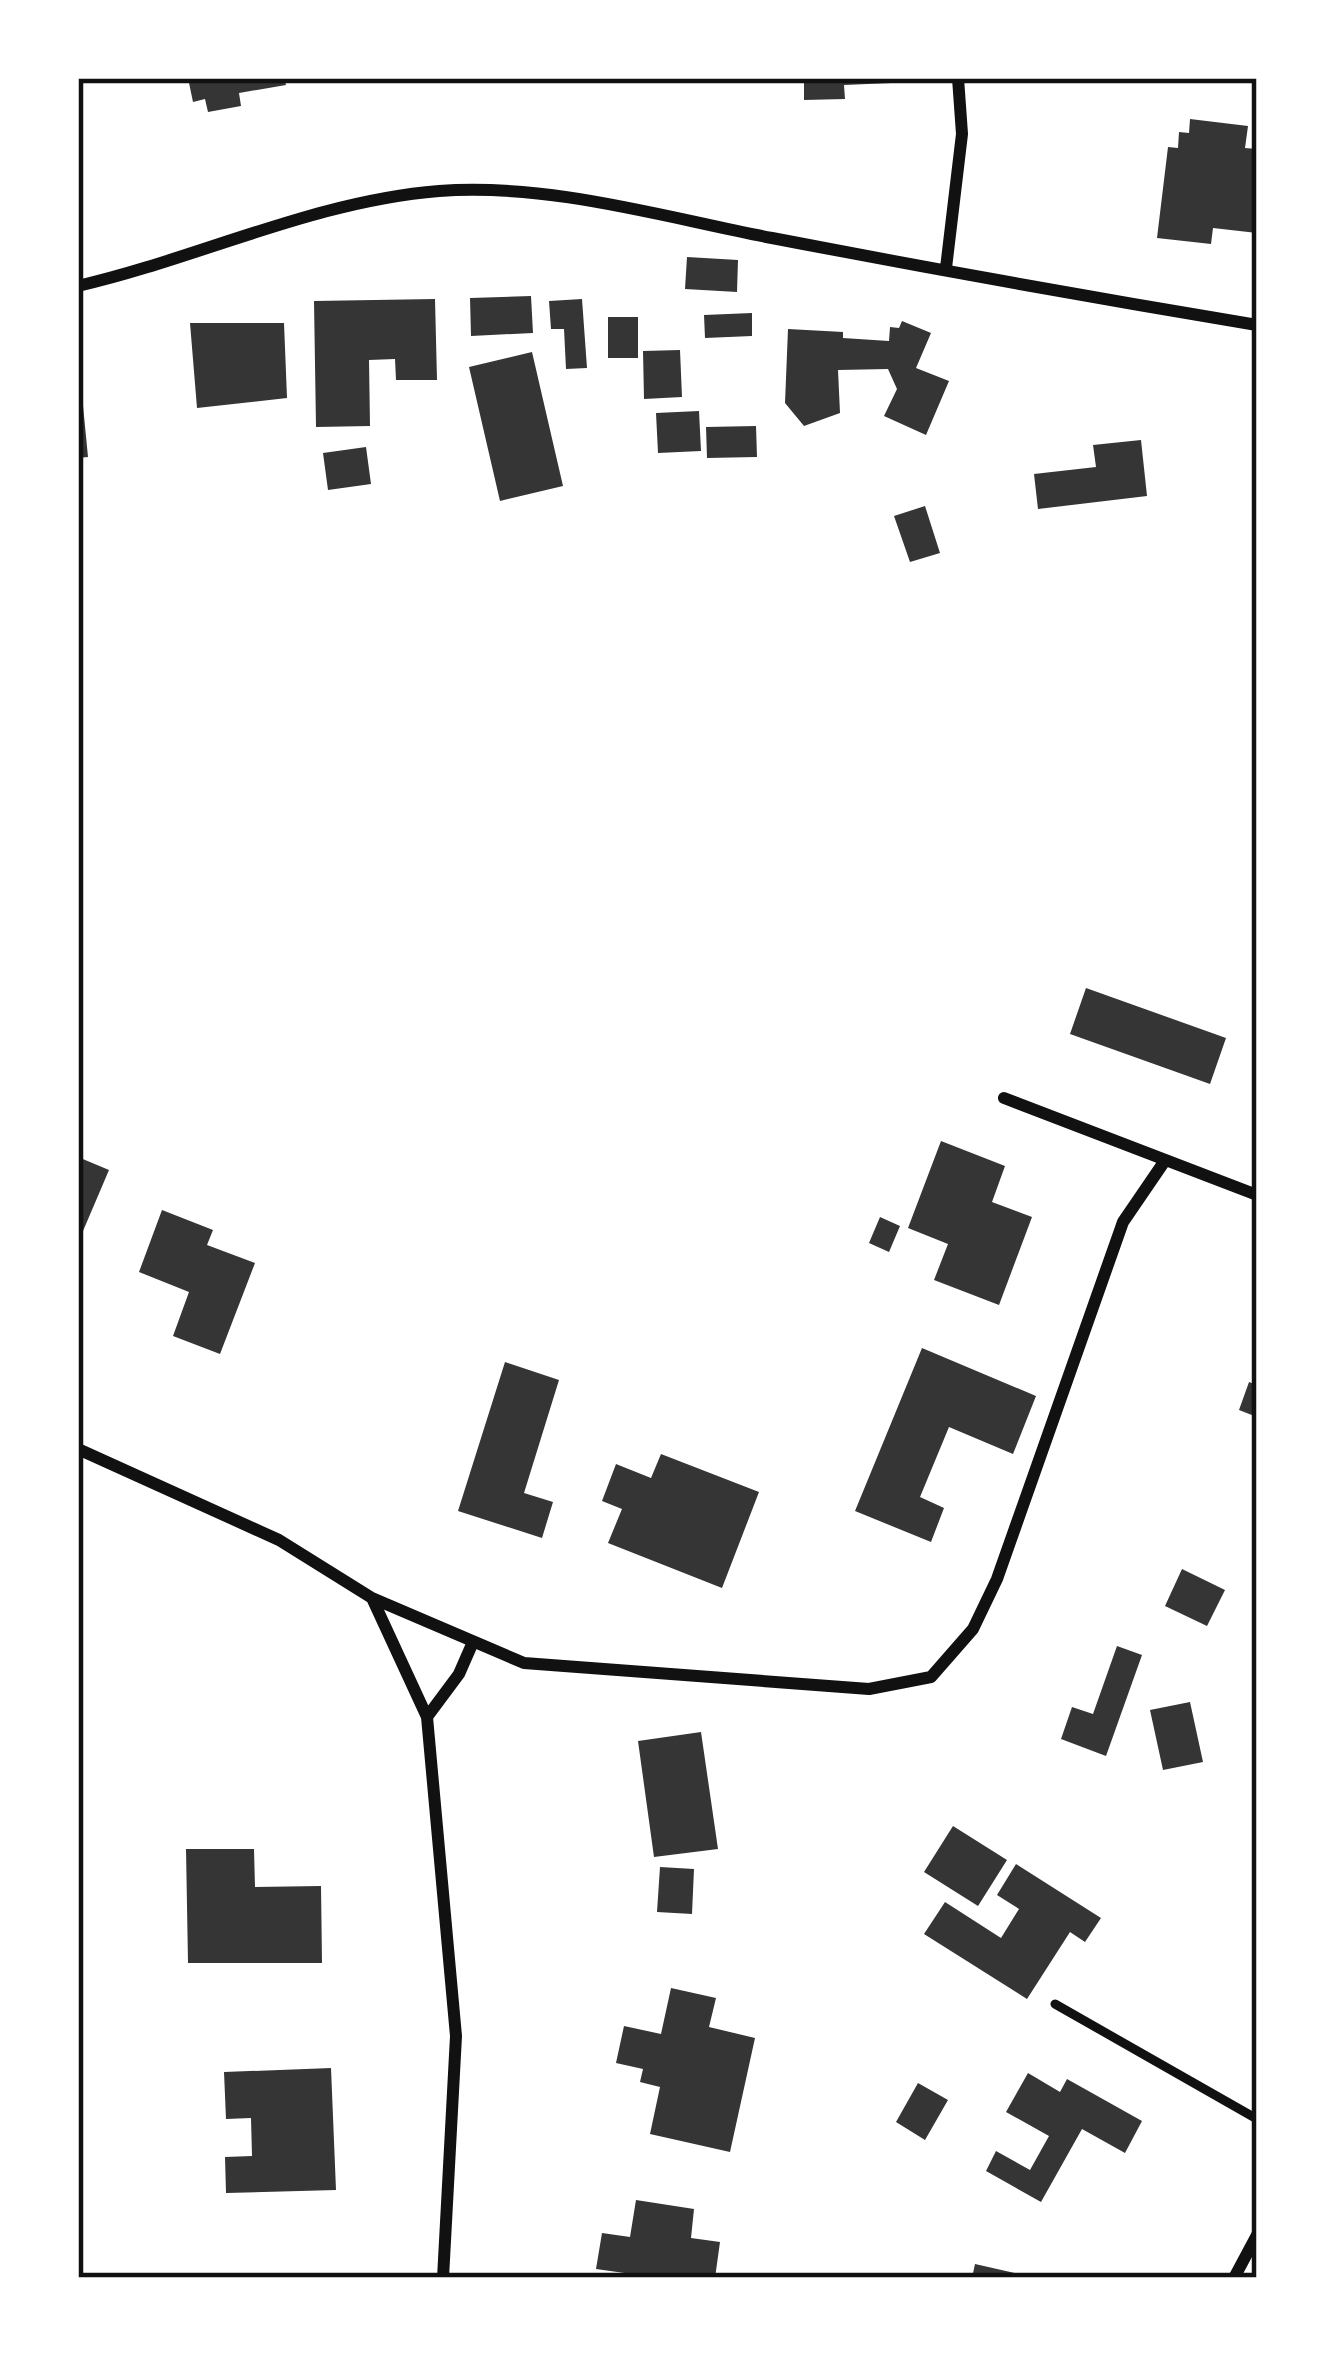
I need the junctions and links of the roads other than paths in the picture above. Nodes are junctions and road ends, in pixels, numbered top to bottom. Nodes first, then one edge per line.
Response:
1 (958, 78) edge
2 (946, 268) junction
3 (78, 286) edge
4 (1257, 325) edge
5 (1004, 1099) dead end
6 (1163, 1162) junction
7 (1257, 1195) edge
8 (78, 1449) edge
9 (372, 1598) junction
10 (473, 1642) junction
11 (427, 1717) junction
12 (1055, 2004) dead end
13 (1257, 2119) edge
14 (1257, 2235) edge
15 (443, 2278) edge
16 (1234, 2278) edge

1 - 2 street
2 - 3 street
2 - 4 street
5 - 6 street
6 - 7 street
6 - 10 street
8 - 9 street
9 - 10 street
9 - 11 street
10 - 11 street
11 - 15 street
12 - 13 lane
14 - 16 street

